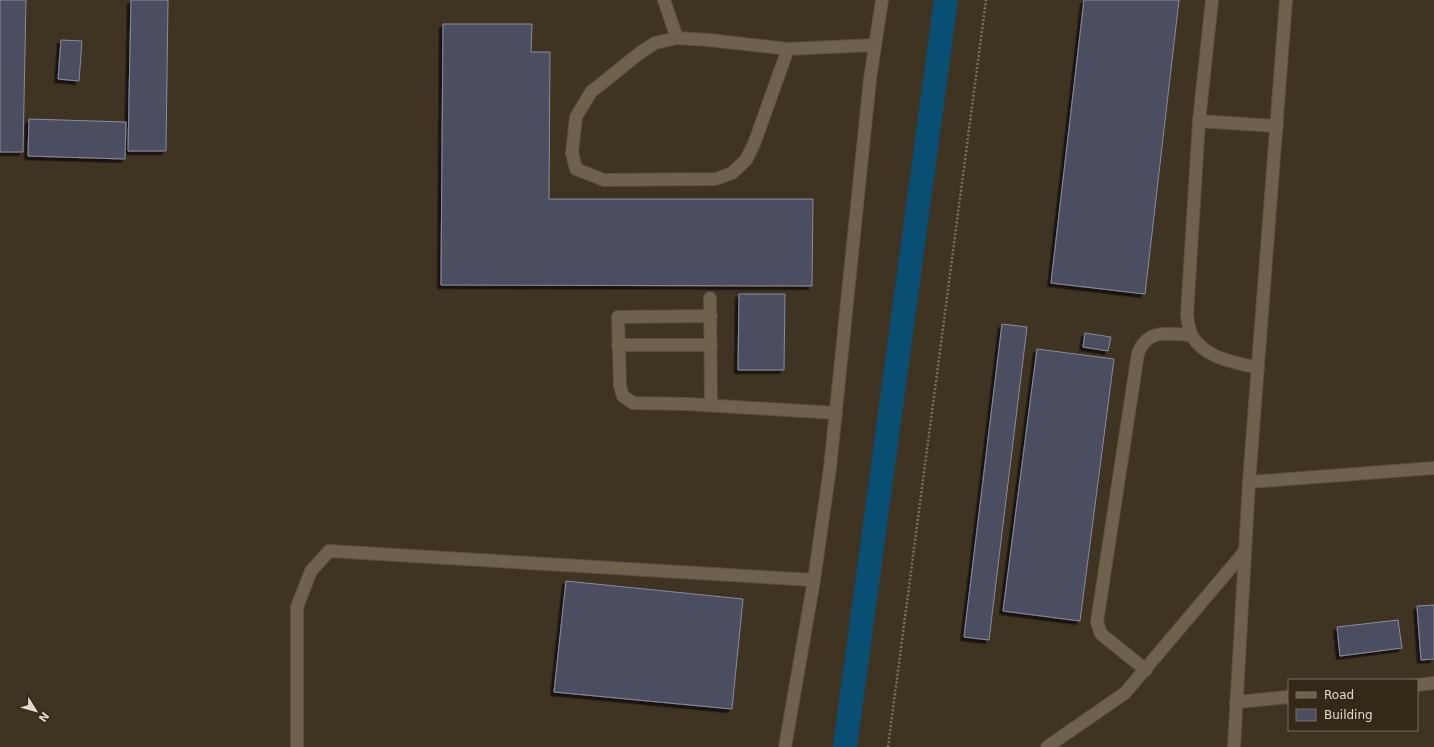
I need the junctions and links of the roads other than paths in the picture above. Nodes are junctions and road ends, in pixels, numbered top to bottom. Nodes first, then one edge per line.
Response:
1 (664, 0) edge
2 (882, 0) edge
3 (1212, 0) edge
4 (1287, 2) edge
5 (677, 38) junction
6 (875, 45) junction
7 (788, 49) junction
8 (1199, 121) junction
9 (1277, 126) junction
10 (710, 298) dead end
11 (710, 316) junction
12 (1191, 335) junction
13 (618, 345) junction
14 (711, 345) junction
15 (1258, 368) junction
16 (712, 405) junction
17 (836, 413) junction
18 (1434, 468) edge
19 (1249, 482) junction
20 (1245, 551) junction
21 (814, 580) junction
22 (1146, 670) junction
23 (1434, 683) edge
24 (1418, 685) edge
25 (1288, 697) edge
26 (1236, 702) junction
27 (297, 747) edge
28 (785, 747) edge
29 (1046, 747) edge
30 (1234, 747) edge

1 - 5 lane
2 - 6 lane
3 - 8 lane
4 - 9 lane
5 - 7 lane
5 - 7 lane
6 - 7 lane
6 - 17 lane
8 - 9 lane
8 - 12 lane
9 - 15 lane
10 - 11 lane
11 - 13 lane
11 - 14 lane
12 - 15 lane
12 - 22 lane
13 - 14 lane
13 - 16 lane
14 - 16 lane
15 - 19 lane
16 - 17 lane
17 - 21 lane
18 - 19 lane
19 - 20 lane
20 - 22 lane
20 - 26 lane
21 - 27 lane
21 - 28 lane
22 - 29 lane
23 - 24 lane
25 - 26 lane
26 - 30 lane

